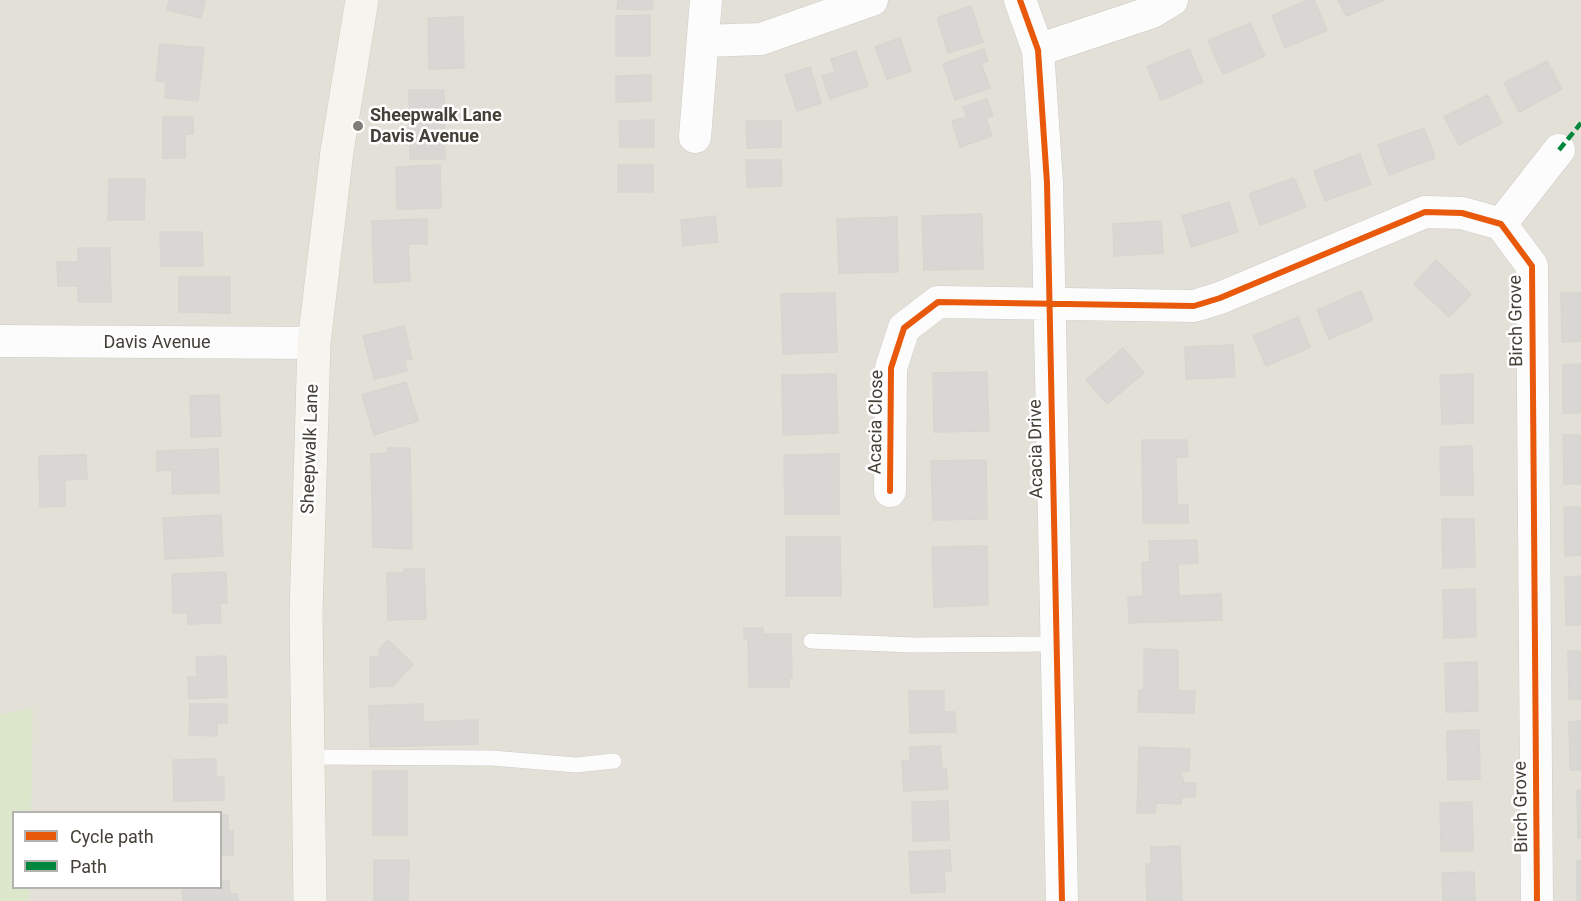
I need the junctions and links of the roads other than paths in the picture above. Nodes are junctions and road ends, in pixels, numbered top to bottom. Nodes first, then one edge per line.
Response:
1 (362, 0) edge
2 (706, 0) edge
3 (872, 0) edge
4 (1020, 0) edge
5 (1172, 0) edge
6 (704, 41) junction
7 (1038, 50) junction
8 (695, 137) dead end
9 (1559, 150) dead end
10 (1501, 224) junction
11 (1048, 303) junction
12 (0, 341) edge
13 (314, 343) junction
14 (890, 491) dead end
15 (811, 641) dead end
16 (1056, 644) junction
17 (308, 757) junction
18 (614, 761) dead end
19 (310, 901) edge
20 (1062, 901) edge
21 (1538, 901) edge

1 - 13 main road, Sheepwalk Lane
2 - 6 street
3 - 6 street
4 - 7 street, Acacia Drive
5 - 7 street
6 - 8 street
7 - 11 street, Acacia Drive
9 - 10 street
10 - 11 street
10 - 21 street, Birch Grove
11 - 14 street, Acacia Close
11 - 16 street, Acacia Drive
12 - 13 street, Davis Avenue
13 - 17 main road, Sheepwalk Lane
15 - 16 lane
16 - 20 street, Acacia Drive
17 - 18 lane
17 - 19 main road, Sheepwalk Lane

